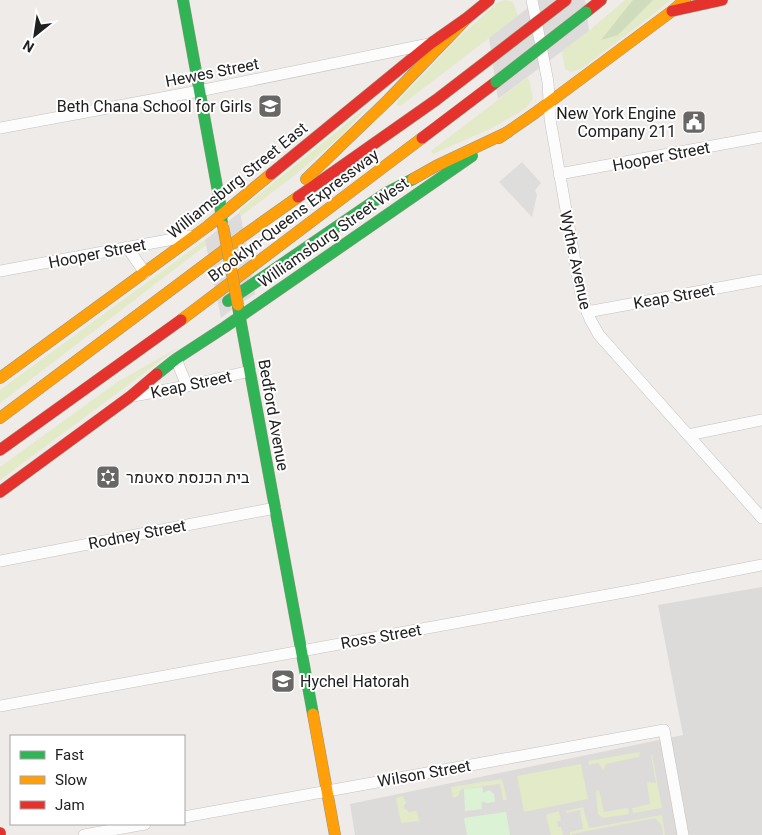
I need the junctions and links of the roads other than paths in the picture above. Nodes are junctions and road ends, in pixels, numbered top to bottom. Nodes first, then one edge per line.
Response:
1 (182, 0) edge
2 (489, 0) edge
3 (532, 0) edge
4 (566, 0) edge
5 (601, 0) edge
6 (685, 0) edge
7 (722, 0) edge
8 (672, 11) junction
9 (467, 18) junction
10 (430, 44) junction
11 (199, 91) junction
12 (549, 103) junction
13 (0, 128) edge
14 (508, 132) junction
15 (762, 137) edge
16 (559, 174) junction
17 (222, 221) junction
18 (195, 236) junction
19 (243, 236) junction
20 (127, 248) junction
21 (0, 271) edge
22 (144, 273) junction
23 (762, 280) edge
24 (222, 305) dead end
25 (238, 310) junction
26 (587, 312) junction
27 (199, 321) dead end
28 (171, 328) junction
29 (176, 359) junction
30 (250, 371) junction
31 (0, 378) edge
32 (187, 386) junction
33 (131, 396) junction
34 (0, 418) edge
35 (762, 420) edge
36 (688, 434) junction
37 (0, 450) edge
38 (0, 492) edge
39 (275, 508) junction
40 (762, 518) edge
41 (0, 561) edge
42 (762, 565) edge
43 (301, 650) junction
44 (0, 706) edge
45 (327, 790) junction
46 (185, 817) edge
47 (139, 825) edge
48 (84, 835) edge
49 (335, 835) edge
50 (683, 835) edge

1 - 11 main road, Bedford Avenue
2 - 9 main road, Williamsburg Street East
3 - 12 street, Wythe Avenue
4 - 19 main road, Brooklyn-Queens Expressway, bridge
5 - 28 main road, Brooklyn-Queens Expressway, bridge
6 - 8 main road, Williamsburg Street West
7 - 8 main road
8 - 12 main road, Williamsburg Street West
9 - 10 main road, Williamsburg Street East
9 - 19 main road
10 - 11 street, Hewes Street
10 - 17 main road, Williamsburg Street East
11 - 13 street, Hewes Street
11 - 17 main road, Bedford Avenue
12 - 14 main road, Williamsburg Street West
12 - 16 street, Wythe Avenue
14 - 24 main road
14 - 25 main road, Williamsburg Street West
15 - 16 street, Hooper Street
16 - 26 street, Wythe Avenue
17 - 18 main road, Williamsburg Street East
17 - 25 main road, Bedford Avenue, bridge
18 - 20 street, Hooper Street
18 - 22 main road, Williamsburg Street East
19 - 34 main road, Brooklyn-Queens Expressway
20 - 21 street, Hooper Street
20 - 22 street
22 - 31 main road, Williamsburg Street East
23 - 26 street, Keap Street
25 - 29 main road, Williamsburg Street West
25 - 30 main road, Bedford Avenue
26 - 36 street, Wythe Avenue
27 - 28 main road
28 - 37 main road, Brooklyn-Queens Expressway
29 - 32 street
29 - 33 main road, Williamsburg Street West
30 - 32 street, Keap Street
30 - 39 main road, Bedford Avenue
32 - 33 street, Keap Street
33 - 38 main road, Williamsburg Street West
35 - 36 street
36 - 40 street, Wythe Avenue
39 - 41 street, Rodney Street
39 - 43 main road, Bedford Avenue
42 - 43 street, Ross Street
43 - 44 street, Ross Street
43 - 45 main road, Bedford Avenue
45 - 46 street, Wilson Street
45 - 49 main road, Bedford Avenue
45 - 50 street, Wilson Street
47 - 48 street

